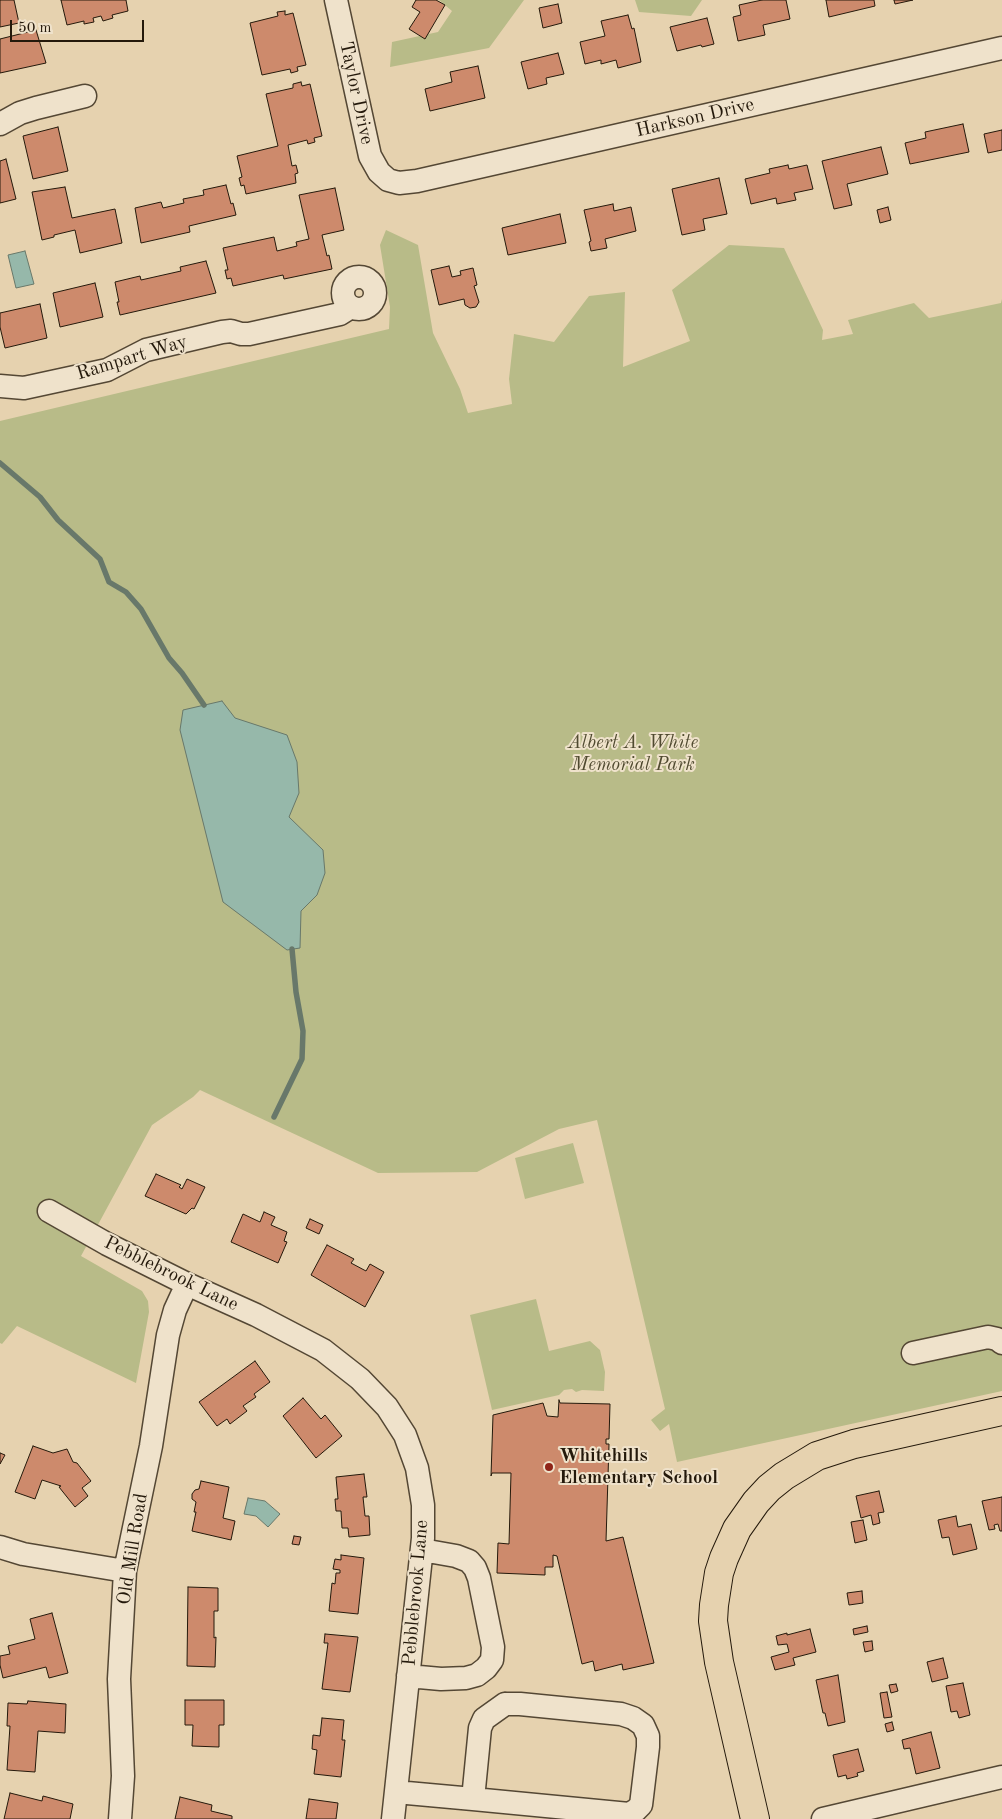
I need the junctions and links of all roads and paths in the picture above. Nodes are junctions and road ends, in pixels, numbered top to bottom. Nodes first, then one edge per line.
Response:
1 (336, 0) edge
2 (1002, 48) edge
3 (85, 96) dead end
4 (0, 124) edge
5 (388, 180) joint
6 (351, 307) dead end
7 (0, 386) edge
8 (49, 1211) dead end
9 (187, 1284) junction
10 (1002, 1343) edge
11 (913, 1353) dead end
12 (1002, 1411) edge
13 (0, 1547) edge
14 (422, 1550) junction
15 (125, 1572) junction
16 (408, 1676) junction
17 (1002, 1777) edge
18 (396, 1792) junction
19 (473, 1799) junction
20 (120, 1819) edge
21 (393, 1819) edge
22 (755, 1819) edge
23 (823, 1819) edge

1 - 5 street, Taylor Drive
2 - 5 street, Harkson Drive
3 - 4 street
6 - 7 street, Rampart Way
8 - 9 street, Pebblebrook Lane
9 - 14 street, Pebblebrook Lane
9 - 15 street, Old Mill Road
10 - 11 street
12 - 22 main road
13 - 15 street
14 - 16 street, Pebblebrook Lane
14 - 16 street
15 - 20 street, Old Mill Road
16 - 18 street, Pebblebrook Lane
17 - 23 street
18 - 19 street
18 - 21 street, Pebblebrook Lane
19 - 19 street

